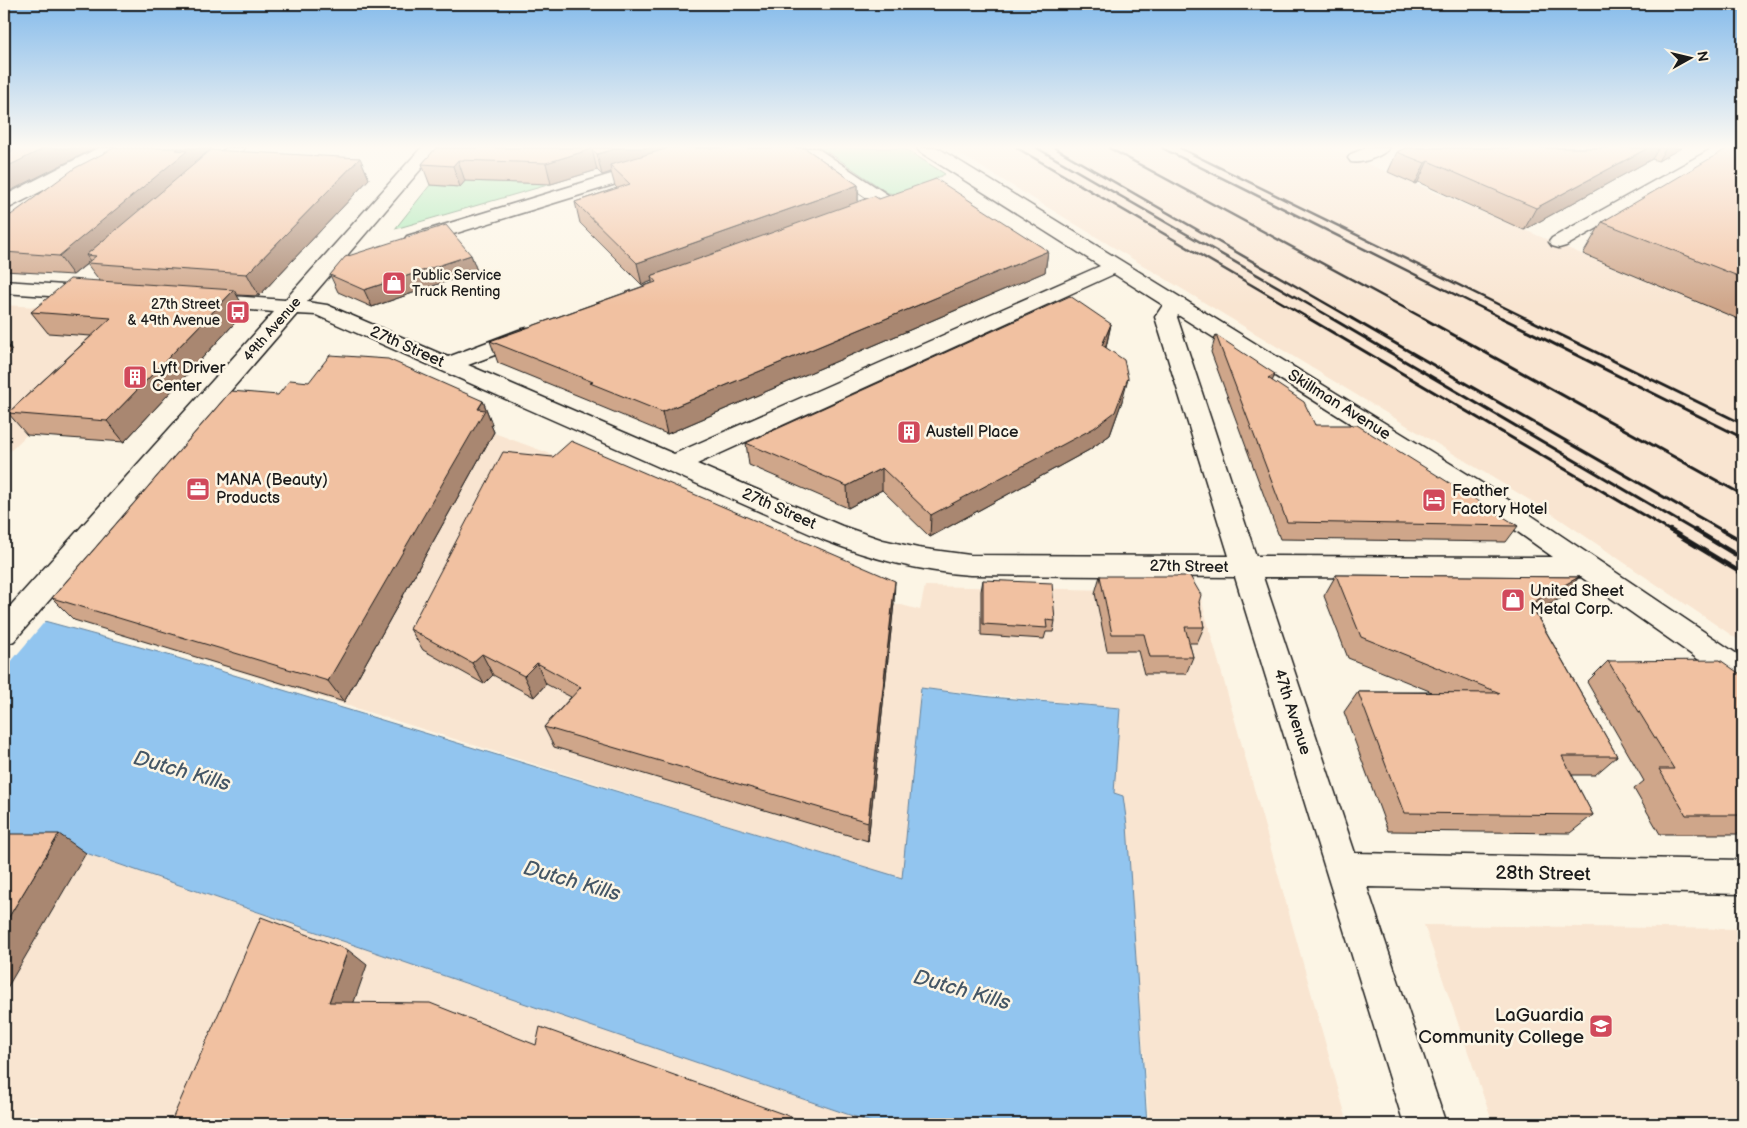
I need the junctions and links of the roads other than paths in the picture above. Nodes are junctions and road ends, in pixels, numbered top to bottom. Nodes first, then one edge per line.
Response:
1 (39, 201) edge
2 (384, 201) edge
3 (542, 201) edge
4 (884, 201) edge
5 (1011, 201) edge
6 (1632, 201) edge
7 (887, 203) edge
8 (4, 222) edge
9 (1559, 242) dead end
10 (400, 244) edge
11 (355, 256) edge
12 (334, 257) junction
13 (1116, 266) junction
14 (88, 276) edge
15 (4, 287) edge
16 (70, 292) junction
17 (118, 294) edge
18 (186, 299) edge
19 (1179, 305) junction
20 (292, 306) junction
21 (547, 328) edge
22 (447, 365) junction
23 (676, 463) junction
24 (1586, 566) junction
25 (1245, 568) junction
26 (4, 633) edge
27 (1743, 674) edge
28 (1343, 870) junction
29 (1743, 877) edge
30 (1424, 1124) edge

1 - 8 main road
2 - 12 main road, 49th Avenue
3 - 10 main road
4 - 7 main road
5 - 13 main road, Skillman Avenue
6 - 9 main road
11 - 12 main road
12 - 20 main road, 49th Avenue
13 - 19 main road, Skillman Avenue
13 - 23 main road
14 - 16 main road
15 - 16 main road
16 - 17 main road
18 - 20 main road, 27th Street
19 - 24 main road, Skillman Avenue
19 - 25 main road, 47th Avenue
20 - 22 main road, 27th Street
20 - 26 main road, 49th Avenue
21 - 22 main road
22 - 23 main road, 27th Street
23 - 25 main road, 27th Street
24 - 25 main road, 27th Street
24 - 27 main road, Skillman Avenue
25 - 28 main road, 47th Avenue
28 - 29 main road, 28th Street
28 - 30 main road, 47th Avenue

